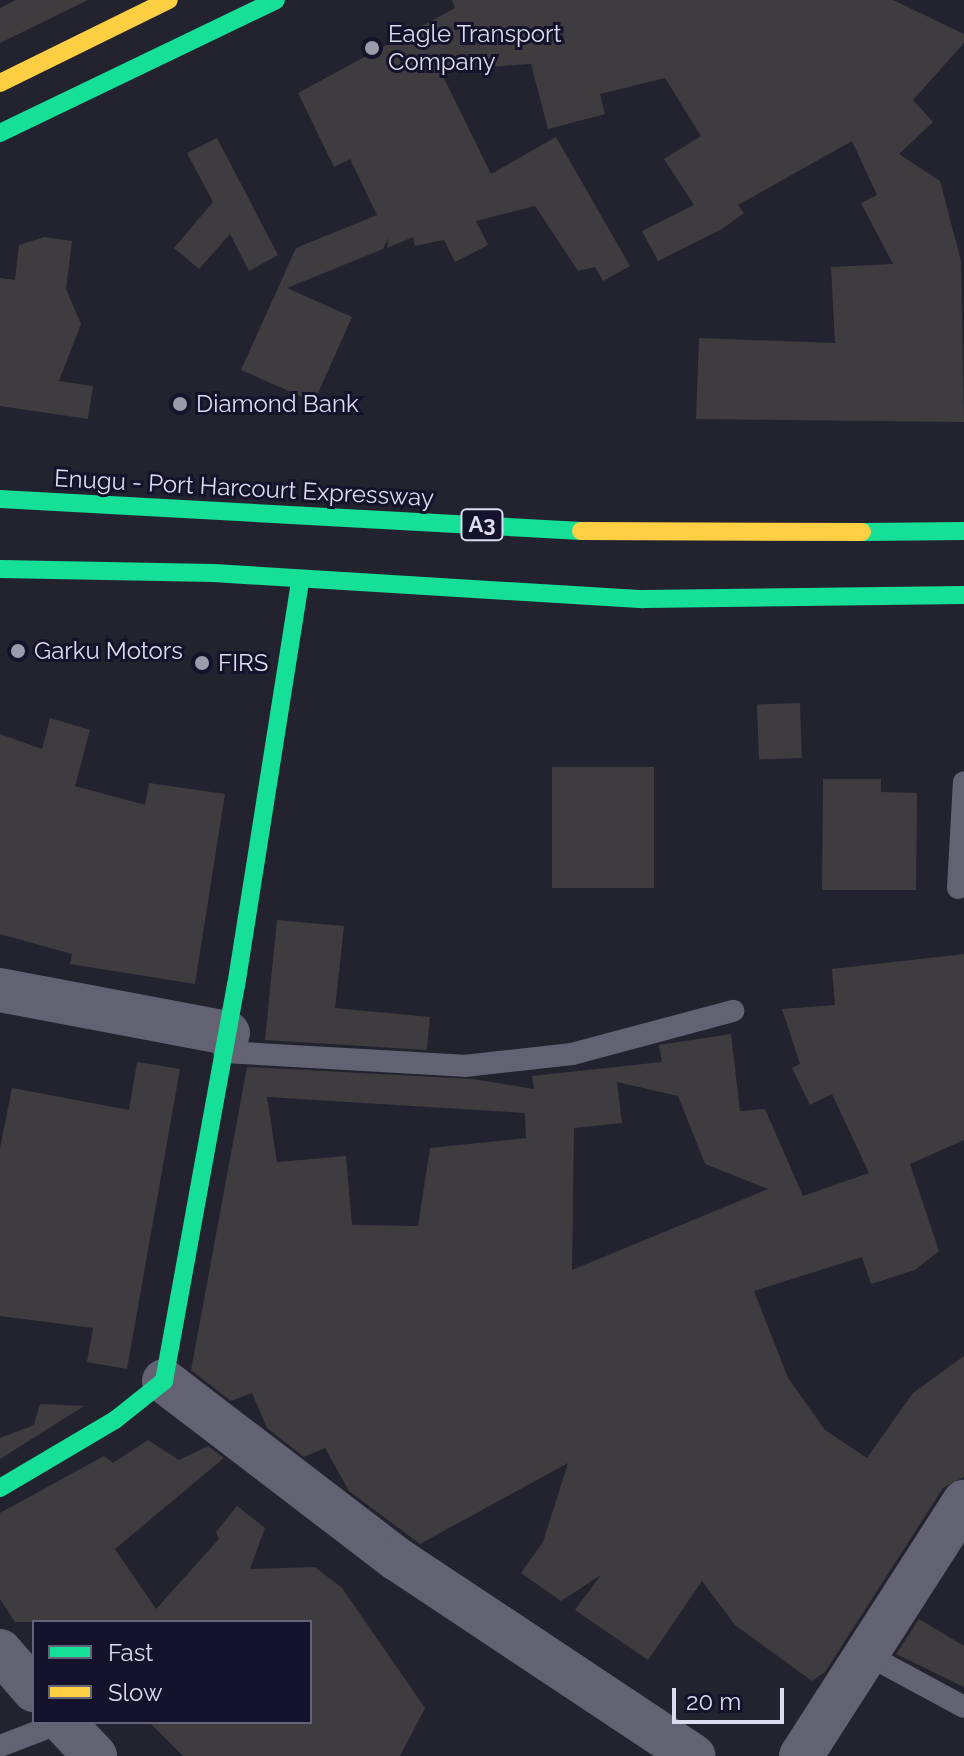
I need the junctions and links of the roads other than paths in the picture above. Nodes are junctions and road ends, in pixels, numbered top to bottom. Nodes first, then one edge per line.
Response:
1 (169, 0) edge
2 (276, 0) edge
3 (0, 83) edge
4 (0, 133) edge
5 (0, 499) edge
6 (964, 531) edge
7 (0, 569) edge
8 (300, 580) junction
9 (964, 595) edge
10 (964, 782) edge
11 (962, 848) edge
12 (958, 888) dead end
13 (0, 990) edge
14 (733, 1011) dead end
15 (226, 1042) junction
16 (164, 1381) junction
17 (0, 1488) edge
18 (964, 1502) edge
19 (0, 1651) edge
20 (866, 1654) junction
21 (32, 1688) edge
22 (964, 1707) edge
23 (58, 1724) edge
24 (65, 1724) edge
25 (0, 1746) edge
26 (95, 1756) edge
27 (693, 1756) edge
28 (801, 1756) edge

1 - 3 main road
2 - 4 main road
5 - 6 main road, Enugu - Port Harcourt Expressway / A3
7 - 8 main road
8 - 9 main road
8 - 15 main road
10 - 11 lane
11 - 12 lane
13 - 15 street
14 - 15 lane
15 - 16 main road
16 - 17 main road
16 - 27 street
18 - 20 street
19 - 21 street
20 - 22 lane
20 - 28 street
23 - 25 lane
24 - 26 street

